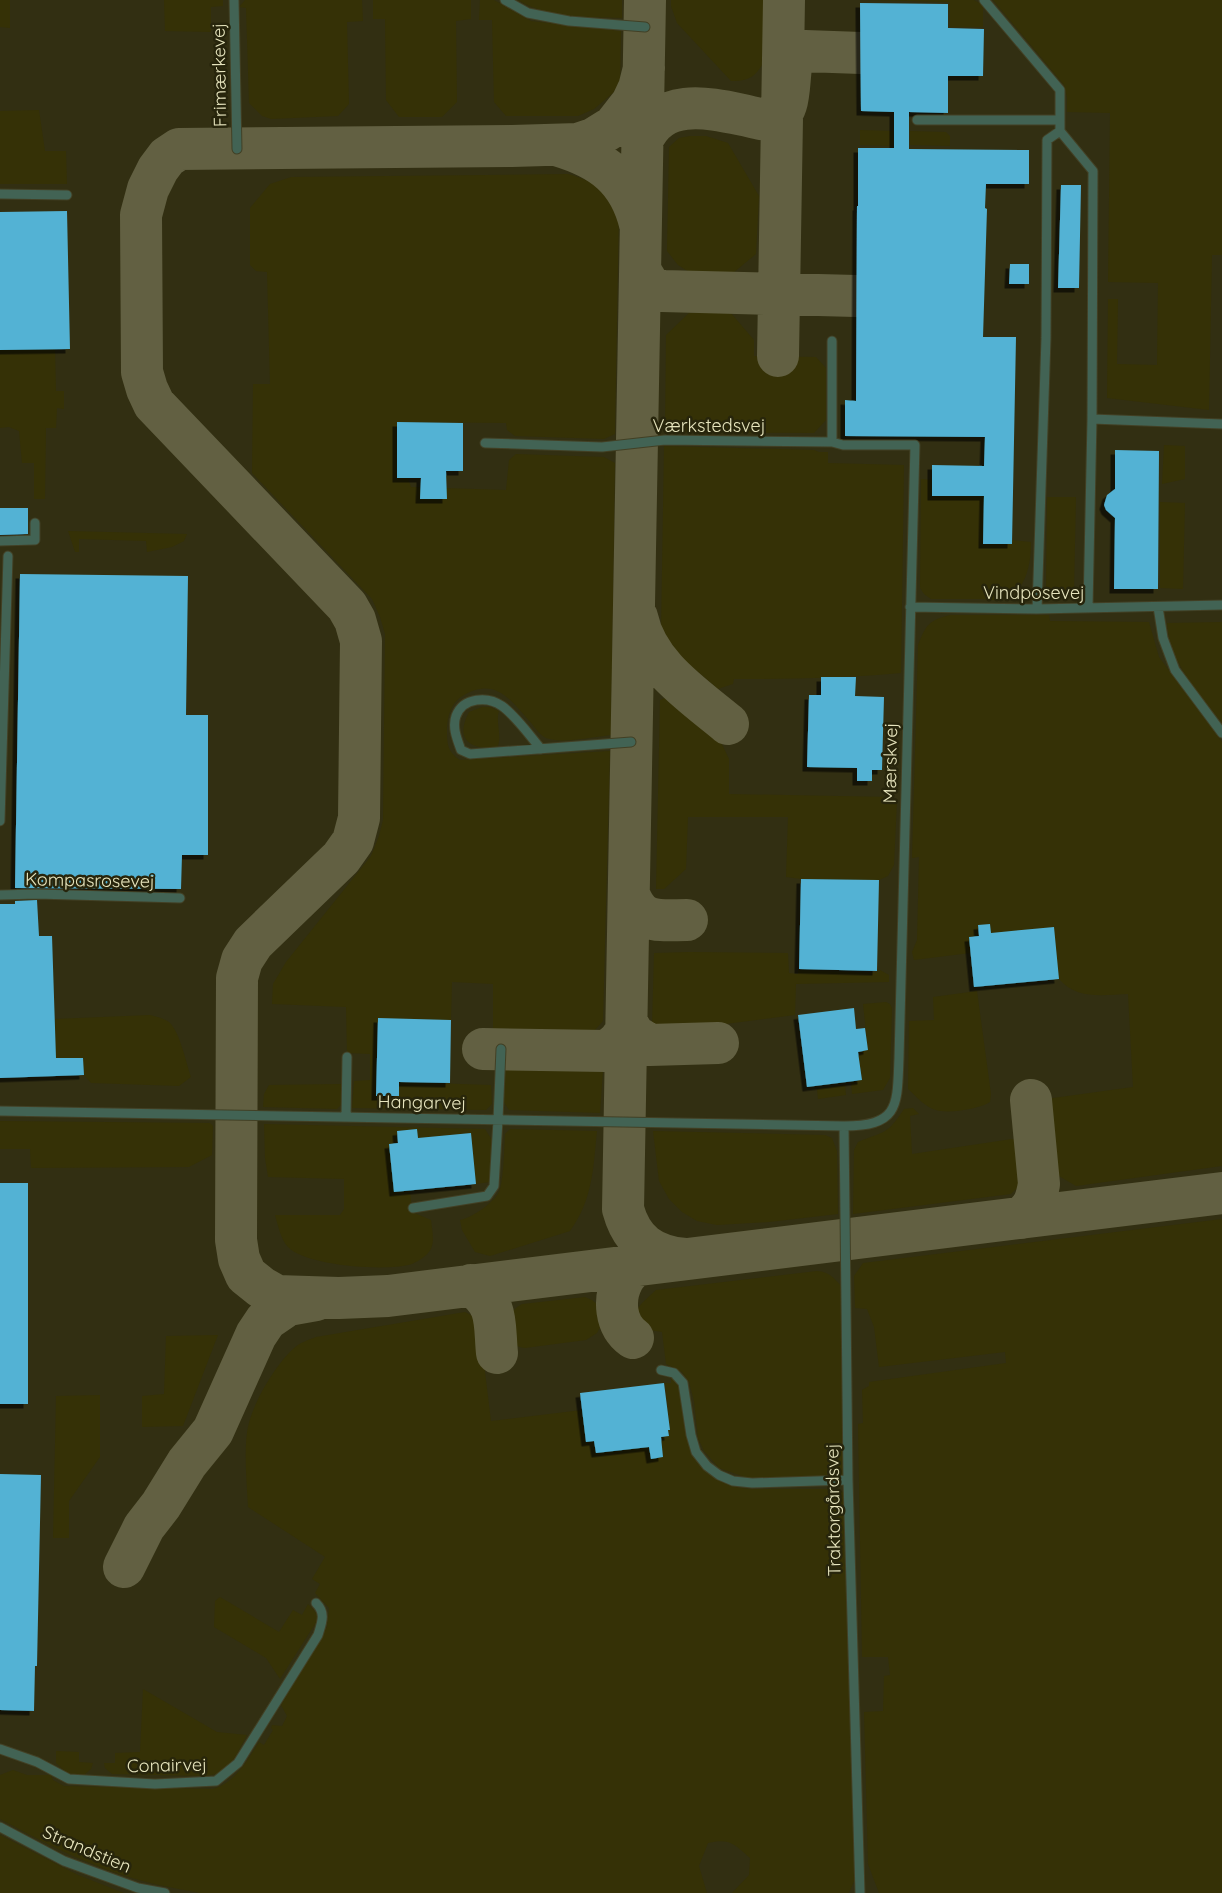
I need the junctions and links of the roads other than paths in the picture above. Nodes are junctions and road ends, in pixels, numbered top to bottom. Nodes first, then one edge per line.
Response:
1 (234, 0) edge
2 (505, 0) edge
3 (984, 0) edge
4 (645, 26) dead end
5 (917, 120) dead end
6 (1060, 120) junction
7 (1060, 131) junction
8 (237, 149) dead end
9 (0, 194) edge
10 (67, 195) dead end
11 (832, 341) dead end
12 (1092, 420) junction
13 (1222, 424) edge
14 (832, 442) junction
15 (486, 443) dead end
16 (35, 523) dead end
17 (0, 541) edge
18 (8, 556) dead end
19 (3, 599) edge
20 (1222, 606) edge
21 (910, 607) junction
22 (1158, 607) junction
23 (1088, 608) junction
24 (1037, 609) junction
25 (1222, 733) edge
26 (631, 742) dead end
27 (541, 750) junction
28 (0, 821) edge
29 (0, 895) edge
30 (180, 898) dead end
31 (501, 1049) dead end
32 (347, 1058) dead end
33 (0, 1111) edge
34 (346, 1117) junction
35 (498, 1120) junction
36 (844, 1126) junction
37 (413, 1208) dead end
38 (661, 1370) dead end
39 (848, 1480) junction
40 (316, 1602) dead end
41 (0, 1749) edge
42 (0, 1826) edge
43 (165, 1893) edge
44 (860, 1893) edge

1 - 8 lane, Frimærkevej
2 - 4 lane
3 - 6 lane
5 - 6 lane
6 - 7 lane
7 - 12 lane
7 - 24 lane
9 - 10 lane
11 - 14 lane
12 - 13 lane
12 - 23 lane
14 - 15 lane, Værkstedsvej
14 - 21 lane, Mærskvej
16 - 17 lane
18 - 19 lane
19 - 28 lane
20 - 22 lane, Vindposevej
21 - 24 lane, Vindposevej
21 - 36 lane, Mærskvej
22 - 23 lane, Vindposevej
22 - 25 lane
23 - 24 lane, Vindposevej
26 - 27 lane
27 - 27 lane
29 - 30 lane, Kompasrosevej
31 - 35 lane
32 - 34 lane
33 - 34 lane, Hangarvej
34 - 35 lane, Hangarvej
35 - 36 lane, Hangarvej
35 - 37 lane
36 - 39 lane, Traktorgårdsvej
38 - 39 lane
39 - 44 lane, Traktorgårdsvej
40 - 41 lane, Conairvej
42 - 43 lane, Strandstien

